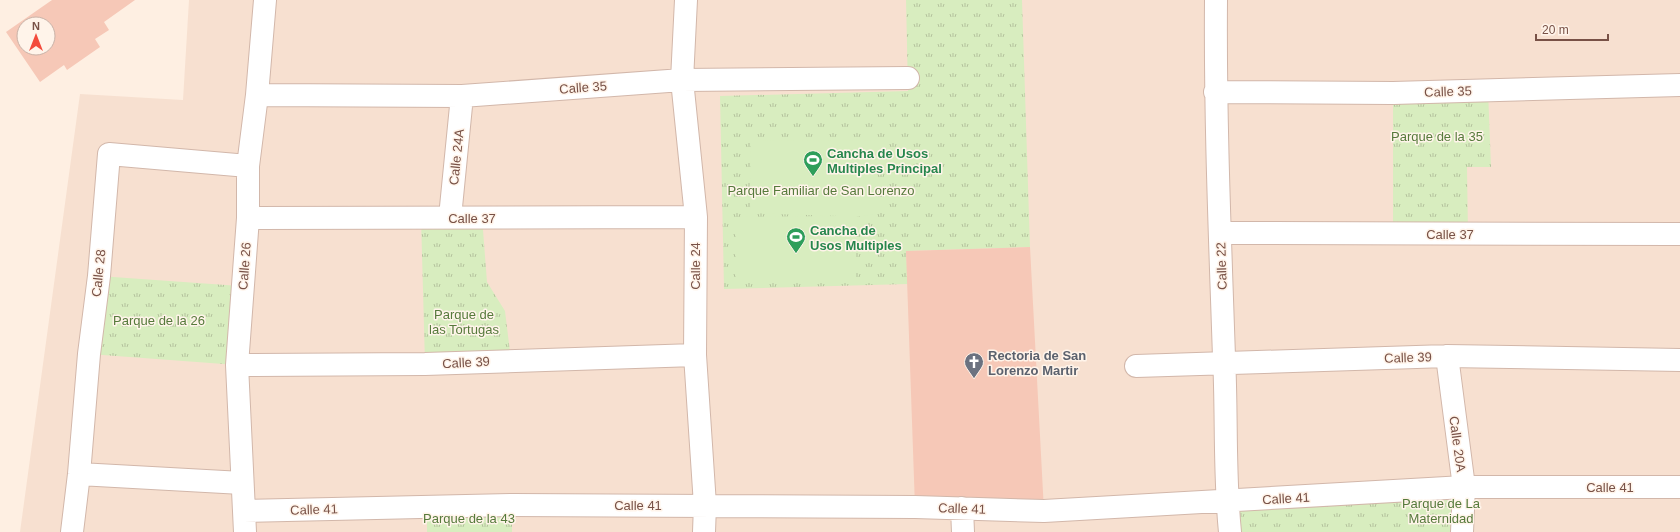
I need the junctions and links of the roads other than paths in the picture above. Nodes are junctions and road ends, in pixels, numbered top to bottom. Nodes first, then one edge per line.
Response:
1 (265, 0) edge
2 (686, 0) edge
3 (1216, 0) edge
4 (908, 78) dead end
5 (682, 80) junction
6 (1680, 85) edge
7 (1215, 92) junction
8 (257, 95) junction
9 (462, 96) junction
10 (248, 166) junction
11 (696, 217) junction
12 (248, 218) junction
13 (450, 218) junction
14 (1220, 233) junction
15 (1680, 234) edge
16 (695, 355) junction
17 (1446, 356) junction
18 (1680, 360) edge
19 (1225, 363) junction
20 (237, 365) junction
21 (1136, 366) dead end
22 (79, 474) junction
23 (242, 483) junction
24 (1464, 487) junction
25 (1680, 487) edge
26 (1227, 501) junction
27 (704, 505) junction
28 (962, 508) junction
29 (244, 521) edge
30 (72, 532) edge
31 (704, 532) edge
32 (962, 532) edge
33 (1230, 532) edge
34 (1462, 532) edge

1 - 8 street, Calle 26
2 - 5 street, Calle 24
3 - 7 street, Calle 22
4 - 5 street, Calle 35
5 - 9 street, Calle 35
5 - 11 street, Calle 24
6 - 7 street, Calle 35
7 - 14 street, Calle 22
8 - 9 street, Calle 35
8 - 10 street, Calle 26
9 - 13 street, Calle 24A
10 - 12 street, Calle 26
10 - 22 street, Calle 28
11 - 13 street, Calle 37
11 - 16 street, Calle 24
12 - 13 street, Calle 37
12 - 20 street, Calle 26
14 - 15 street, Calle 37
14 - 19 street, Calle 22
16 - 20 street, Calle 39
16 - 27 street, Calle 24
17 - 18 street, Calle 39
17 - 19 street, Calle 39
17 - 24 street, Calle 20A
19 - 21 street, Calle 39
19 - 26 street, Calle 22
20 - 23 street, Calle 26
22 - 23 street
22 - 30 street, Calle 28
23 - 29 street, Calle 26
24 - 25 street, Calle 41
24 - 26 street, Calle 41
24 - 34 street, Calle 20A
26 - 28 street, Calle 41
26 - 33 street, Calle 22
27 - 28 street, Calle 41
27 - 29 street, Calle 41
27 - 31 street, Calle 24
28 - 32 street

